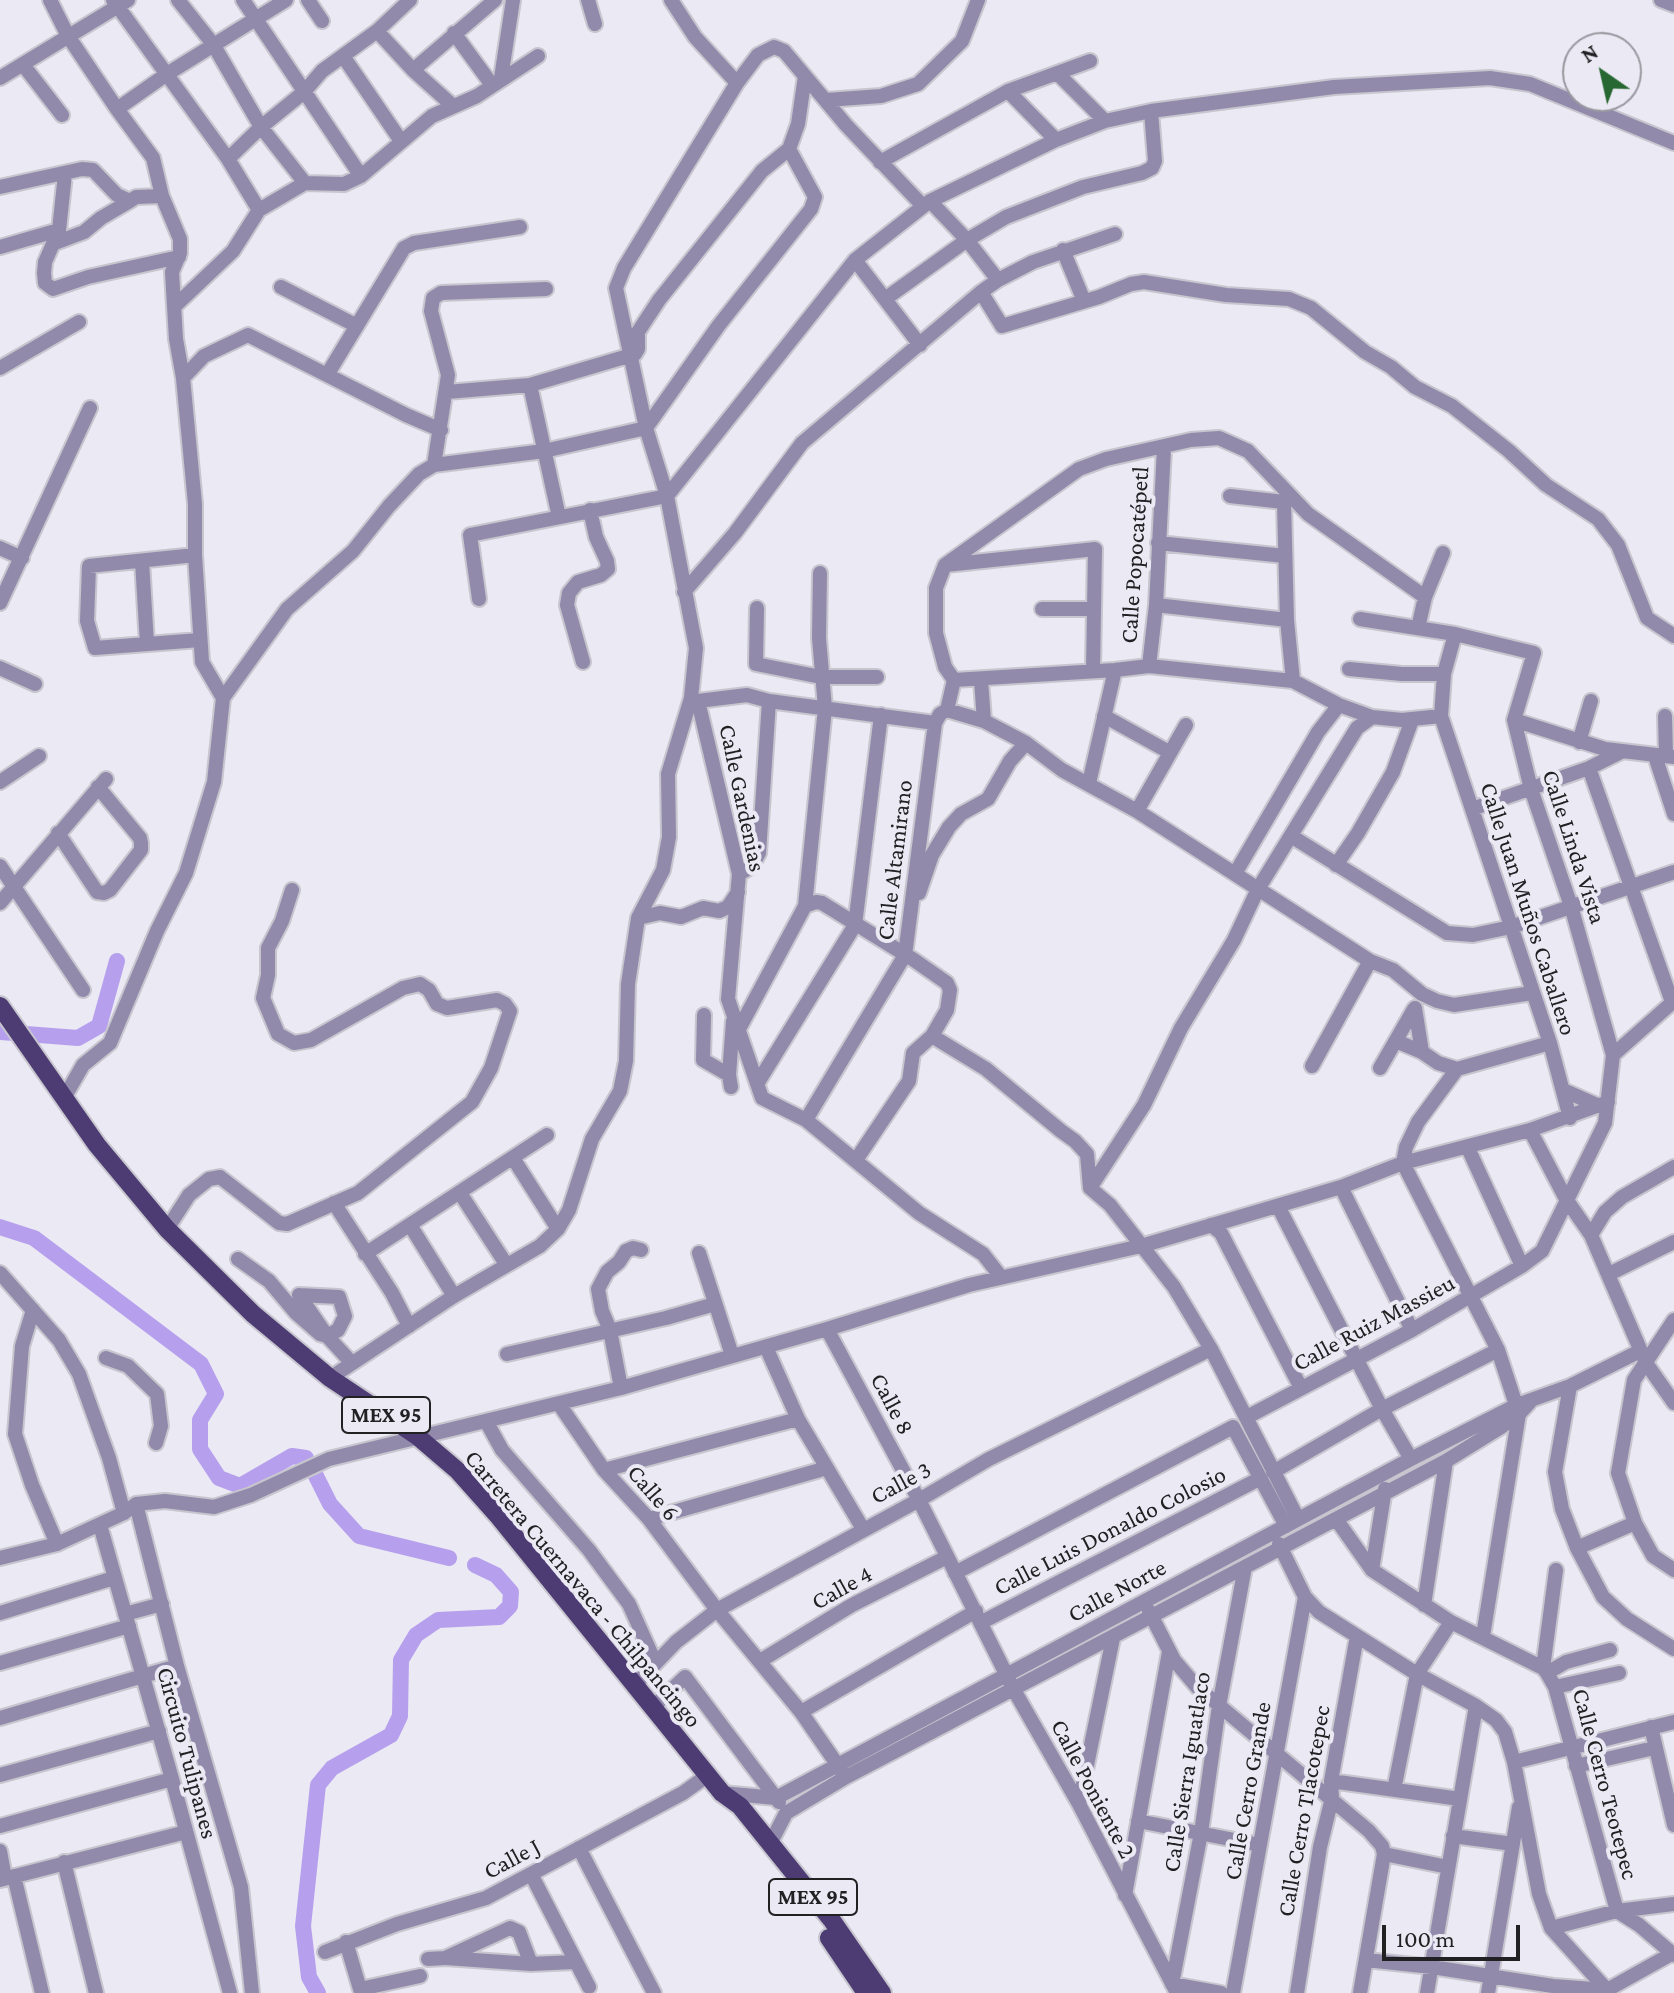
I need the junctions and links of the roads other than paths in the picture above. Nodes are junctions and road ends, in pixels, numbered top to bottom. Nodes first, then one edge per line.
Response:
1 (50, 0) edge
2 (178, 0) edge
3 (243, 0) edge
4 (286, 0) edge
5 (308, 0) edge
6 (410, 0) edge
7 (495, 0) edge
8 (513, 0) edge
9 (588, 0) edge
10 (671, 0) edge
11 (978, 0) edge
12 (1661, 0) edge
13 (119, 2) edge
14 (1674, 5) edge
15 (257, 18) junction
16 (322, 21) dead end
17 (595, 24) dead end
18 (377, 31) junction
19 (454, 33) junction
20 (68, 36) junction
21 (213, 44) junction
22 (343, 56) junction
23 (538, 56) dead end
24 (1090, 61) dead end
25 (24, 66) junction
26 (413, 70) junction
27 (167, 74) junction
28 (1058, 74) junction
29 (805, 76) junction
30 (0, 78) edge
31 (496, 81) junction
32 (737, 83) junction
33 (1008, 91) junction
34 (304, 92) junction
35 (827, 100) junction
36 (453, 106) junction
37 (117, 109) junction
38 (1151, 111) junction
39 (62, 115) dead end
40 (1105, 121) junction
41 (261, 127) junction
42 (1056, 140) junction
43 (401, 141) junction
44 (1674, 143) edge
45 (789, 149) junction
46 (228, 159) junction
47 (880, 162) junction
48 (65, 174) junction
49 (361, 176) junction
50 (305, 183) junction
51 (0, 187) edge
52 (162, 196) junction
53 (130, 201) junction
54 (926, 203) junction
55 (259, 210) junction
56 (520, 227) dead end
57 (1115, 234) dead end
58 (57, 236) junction
59 (967, 240) junction
60 (0, 247) edge
61 (1063, 250) junction
62 (179, 257) junction
63 (855, 260) junction
64 (998, 280) junction
65 (281, 287) dead end
66 (546, 289) dead end
67 (981, 292) junction
68 (885, 299) junction
69 (1084, 301) junction
70 (175, 306) junction
71 (79, 322) dead end
72 (357, 326) junction
73 (920, 345) junction
74 (629, 357) junction
75 (0, 368) edge
76 (327, 375) junction
77 (183, 378) junction
78 (530, 385) junction
79 (447, 392) junction
80 (90, 408) dead end
81 (646, 428) junction
82 (441, 430) junction
83 (1164, 448) junction
84 (544, 451) junction
85 (434, 465) junction
86 (667, 496) junction
87 (1230, 496) dead end
88 (1286, 499) junction
89 (590, 510) junction
90 (559, 517) junction
91 (1158, 543) junction
92 (0, 548) edge
93 (1443, 553) dead end
94 (195, 555) junction
95 (1285, 556) junction
96 (22, 558) junction
97 (142, 561) junction
98 (945, 565) junction
99 (820, 573) dead end
100 (684, 592) junction
101 (1425, 597) junction
102 (479, 599) dead end
103 (0, 603) edge
104 (1156, 605) junction
105 (757, 608) dead end
106 (1042, 609) dead end
107 (1093, 609) junction
108 (1360, 619) dead end
109 (1287, 620) junction
110 (1418, 628) junction
111 (1455, 634) junction
112 (1674, 636) edge
113 (200, 640) junction
114 (147, 644) junction
115 (583, 662) dead end
116 (1149, 666) junction
117 (0, 668) edge
118 (1349, 669) dead end
119 (1093, 670) junction
120 (1115, 670) junction
121 (1444, 674) junction
122 (821, 677) junction
123 (877, 677) dead end
124 (954, 680) junction
125 (981, 680) junction
126 (1293, 681) junction
127 (35, 684) dead end
128 (223, 698) junction
129 (695, 699) junction
130 (769, 701) junction
131 (1591, 701) dead end
132 (1339, 705) junction
133 (825, 708) junction
134 (947, 710) junction
135 (881, 715) junction
136 (1104, 716) junction
137 (1441, 716) junction
138 (1665, 716) dead end
139 (1372, 717) junction
140 (1412, 720) junction
141 (1514, 720) junction
142 (984, 721) junction
143 (935, 723) junction
144 (1186, 725) dead end
145 (1579, 742) junction
146 (1026, 743) junction
147 (1169, 752) junction
148 (1622, 752) junction
149 (39, 756) dead end
150 (1665, 756) edge
151 (1589, 768) junction
152 (0, 782) edge
153 (1089, 783) junction
154 (1531, 789) junction
155 (1472, 809) junction
156 (1137, 811) junction
157 (1674, 814) edge
158 (58, 833) junction
159 (1291, 836) junction
160 (1336, 865) junction
161 (0, 866) edge
162 (1236, 872) junction
163 (1674, 872) edge
164 (739, 874) junction
165 (1633, 886) junction
166 (13, 889) junction
167 (1258, 889) junction
168 (292, 890) dead end
169 (738, 892) junction
170 (0, 903) edge
171 (805, 906) junction
172 (1571, 906) junction
173 (638, 918) junction
174 (855, 925) junction
175 (1511, 927) junction
176 (910, 958) junction
177 (1370, 961) junction
178 (83, 990) dead end
179 (1532, 993) junction
180 (1422, 994) junction
181 (1673, 1002) edge
182 (1414, 1009) junction
183 (4, 1011) edge
184 (733, 1013) junction
185 (704, 1015) dead end
186 (739, 1029) junction
187 (932, 1036) junction
188 (1396, 1041) junction
189 (1550, 1043) junction
190 (1422, 1052) junction
191 (1613, 1055) junction
192 (1438, 1063) junction
193 (1312, 1066) dead end
194 (1380, 1068) dead end
195 (1457, 1069) junction
196 (757, 1084) junction
197 (1442, 1088) junction
198 (1564, 1093) junction
199 (64, 1098) junction
200 (1603, 1104) junction
201 (1570, 1118) junction
202 (806, 1120) junction
203 (1537, 1128) junction
204 (547, 1135) dead end
205 (1468, 1148) junction
206 (513, 1158) junction
207 (856, 1160) junction
208 (1403, 1163) junction
209 (1674, 1167) edge
210 (1341, 1187) junction
211 (1090, 1188) junction
212 (460, 1193) junction
213 (1566, 1199) junction
214 (334, 1203) junction
215 (1278, 1206) junction
216 (410, 1225) junction
217 (1211, 1225) junction
218 (167, 1229) junction
219 (558, 1229) junction
220 (1591, 1235) junction
221 (1674, 1242) edge
222 (1141, 1246) junction
223 (641, 1250) dead end
224 (699, 1253) dead end
225 (365, 1254) junction
226 (238, 1259) dead end
227 (506, 1264) junction
228 (1522, 1266) junction
229 (0, 1273) edge
230 (1609, 1274) junction
231 (1001, 1277) junction
232 (454, 1296) junction
233 (1470, 1296) junction
234 (715, 1304) junction
235 (33, 1310) junction
236 (1674, 1320) edge
237 (409, 1326) junction
238 (827, 1329) junction
239 (610, 1330) junction
240 (1412, 1330) junction
241 (766, 1347) junction
242 (1211, 1349) junction
243 (1498, 1350) junction
244 (507, 1354) dead end
245 (732, 1355) junction
246 (1357, 1357) junction
247 (1643, 1357) junction
248 (106, 1358) dead end
249 (351, 1362) junction
250 (330, 1378) junction
251 (1668, 1385) edge
252 (1570, 1386) junction
253 (621, 1388) junction
254 (1301, 1388) junction
255 (1674, 1403) edge
256 (559, 1404) junction
257 (1522, 1407) junction
258 (1382, 1409) junction
259 (1247, 1417) junction
260 (798, 1419) junction
261 (486, 1421) junction
262 (417, 1436) junction
263 (156, 1443) dead end
264 (1411, 1459) junction
265 (1446, 1461) junction
266 (827, 1468) junction
267 (604, 1470) junction
268 (1390, 1470) junction
269 (1266, 1476) junction
270 (1384, 1493) junction
271 (919, 1500) junction
272 (130, 1508) junction
273 (649, 1519) junction
274 (1336, 1519) junction
275 (1635, 1523) junction
276 (100, 1525) junction
277 (1286, 1526) junction
278 (863, 1529) junction
279 (57, 1544) junction
280 (1577, 1548) junction
281 (1281, 1549) junction
282 (947, 1557) junction
283 (0, 1558) edge
284 (1245, 1567) junction
285 (1372, 1570) junction
286 (1556, 1570) dead end
287 (1674, 1570) edge
288 (955, 1573) junction
289 (114, 1578) junction
290 (1305, 1597) junction
291 (1144, 1601) junction
292 (162, 1604) junction
293 (1424, 1605) junction
294 (717, 1610) junction
295 (0, 1613) edge
296 (979, 1616) junction
297 (1152, 1616) junction
298 (127, 1620) junction
299 (1451, 1622) junction
300 (1357, 1636) junction
301 (1483, 1636) junction
302 (1113, 1638) junction
303 (1674, 1649) edge
304 (1610, 1650) dead end
305 (1169, 1652) junction
306 (760, 1661) junction
307 (655, 1662) junction
308 (0, 1663) edge
309 (177, 1666) junction
310 (1545, 1670) junction
311 (1619, 1673) dead end
312 (1417, 1674) junction
313 (1006, 1675) junction
314 (144, 1677) junction
315 (634, 1686) junction
316 (1555, 1687) junction
317 (1014, 1690) junction
318 (1219, 1706) junction
319 (1476, 1706) junction
320 (652, 1708) junction
321 (801, 1712) junction
322 (0, 1718) edge
323 (1674, 1722) edge
324 (1651, 1727) junction
325 (159, 1731) junction
326 (1570, 1748) junction
327 (1654, 1748) junction
328 (1277, 1756) junction
329 (1514, 1762) junction
330 (837, 1764) junction
331 (1576, 1766) junction
332 (0, 1775) edge
333 (708, 1775) junction
334 (846, 1777) junction
335 (172, 1779) junction
336 (1331, 1781) junction
337 (1394, 1790) junction
338 (724, 1795) junction
339 (776, 1798) junction
340 (1332, 1798) junction
341 (1460, 1799) junction
342 (1521, 1799) junction
343 (1079, 1804) junction
344 (786, 1813) junction
345 (1138, 1821) junction
346 (1674, 1825) edge
347 (0, 1826) edge
348 (186, 1832) junction
349 (1201, 1833) junction
350 (1453, 1836) junction
351 (770, 1844) junction
352 (1513, 1844) junction
353 (1260, 1845) junction
354 (579, 1848) junction
355 (0, 1851) edge
356 (1384, 1854) junction
357 (64, 1862) junction
358 (1448, 1867) junction
359 (531, 1874) junction
360 (6, 1878) edge
361 (1125, 1896) junction
362 (1674, 1904) edge
363 (1617, 1911) junction
364 (1551, 1928) junction
365 (346, 1942) junction
366 (325, 1952) dead end
367 (1673, 1954) edge
368 (445, 1958) junction
369 (428, 1959) dead end
370 (1366, 1960) junction
371 (574, 1962) junction
372 (531, 1964) junction
373 (1432, 1967) junction
374 (420, 1976) dead end
375 (1491, 1976) junction
376 (589, 1987) dead end
377 (1174, 1988) edge
378 (1552, 1990) edge
379 (1612, 1990) edge
380 (42, 1993) edge
381 (96, 1993) edge
382 (230, 1993) edge
383 (252, 1993) edge
384 (654, 1993) edge
385 (866, 1993) edge
386 (882, 1993) edge
387 (1221, 1993) edge
388 (1233, 1993) edge
389 (1297, 1993) edge
390 (1360, 1993) edge
391 (1427, 1993) edge
392 (1488, 1993) edge

1 - 20 street
2 - 21 street
3 - 15 street
4 - 15 street
5 - 16 street
6 - 18 street
7 - 19 street
8 - 31 street
9 - 17 street
10 - 32 street
11 - 35 street
12 - 14 street
13 - 20 street
13 - 27 street
15 - 21 street
15 - 34 street
18 - 22 street
18 - 26 street
19 - 26 street
19 - 31 street
20 - 25 street
20 - 37 street
21 - 27 street
21 - 41 street
22 - 34 street
22 - 43 street
23 - 31 street
24 - 28 street
25 - 30 street
25 - 39 street
26 - 36 street
27 - 37 street
27 - 46 street
28 - 33 street
28 - 40 street
29 - 32 street
29 - 35 street
29 - 45 street
31 - 36 street
32 - 74 street
33 - 42 street
33 - 47 street
34 - 41 street
34 - 49 street
35 - 47 street
36 - 43 street
37 - 52 street
38 - 40 street
38 - 44 street
38 - 59 street
40 - 42 street
41 - 46 street
41 - 50 street
42 - 54 street
43 - 49 street
45 - 74 street
45 - 81 street
46 - 55 street
47 - 54 street
48 - 51 street
48 - 53 street
48 - 58 street
49 - 50 street
50 - 55 street
52 - 53 street
52 - 62 street
53 - 58 street
54 - 59 street
54 - 63 street
55 - 70 street
56 - 72 street
57 - 61 street
58 - 60 street
58 - 62 street
59 - 64 street
59 - 68 street
61 - 64 street
61 - 69 street
62 - 70 street
63 - 68 street
63 - 86 street
64 - 67 street
65 - 72 street
66 - 79 street
67 - 69 street
67 - 73 street
68 - 73 street
69 - 112 street
70 - 77 street
71 - 75 street
72 - 76 street
73 - 100 street
74 - 78 street
74 - 81 street
76 - 77 street
76 - 82 street
77 - 94 street
78 - 79 street
78 - 84 street
79 - 82 street
80 - 96 street
81 - 84 street
81 - 86 street
82 - 85 street
83 - 88 street
83 - 91 street, Calle Popocatépetl
83 - 98 street
84 - 85 street
84 - 90 street
85 - 128 street
86 - 89 street
86 - 100 street
87 - 88 street
88 - 95 street
88 - 101 street
89 - 90 street
89 - 115 street
90 - 102 street
91 - 95 street
91 - 104 street, Calle Popocatépetl
92 - 96 street
93 - 101 street
94 - 97 street
94 - 113 street
95 - 109 street
96 - 103 street
97 - 114 street
97 - 114 street
98 - 107 street
98 - 124 street
99 - 122 street
100 - 129 street
101 - 110 street
104 - 109 street
104 - 116 street, Calle Popocatépetl
105 - 122 street
106 - 107 street
107 - 119 street
108 - 110 street
109 - 126 street
110 - 111 street
111 - 121 street
111 - 141 street
113 - 114 street
113 - 128 street
116 - 120 street
116 - 126 street
117 - 127 street
118 - 121 street
119 - 120 street
119 - 125 street
120 - 136 street
121 - 137 street
122 - 123 street
122 - 133 street
124 - 125 street
124 - 134 street
125 - 142 street
126 - 132 street
128 - 199 street
129 - 130 street
129 - 164 street, Calle Gardenias
129 - 173 street
130 - 133 street
130 - 164 street
131 - 145 street
132 - 139 street
132 - 162 street
133 - 135 street
133 - 171 street
134 - 142 street
134 - 143 street
135 - 143 street
135 - 174 street
136 - 147 street
136 - 153 street
137 - 140 street
137 - 155 street, Calle Juan Muños Caballero
138 - 150 street
139 - 140 street
139 - 159 street
140 - 160 street
141 - 145 street
141 - 154 street, Calle Linda Vista
142 - 146 street
143 - 176 street, Calle Altamirano
144 - 147 street
145 - 148 street
146 - 153 street
146 - 176 street
147 - 156 street
148 - 150 street
148 - 151 street
149 - 152 street
150 - 157 street
151 - 154 street
151 - 165 street
153 - 156 street
154 - 155 street
154 - 172 street, Calle Linda Vista
155 - 175 street, Calle Juan Muños Caballero
156 - 162 street
158 - 158 street
158 - 166 street
159 - 160 street
159 - 167 street
160 - 175 street
161 - 166 street
162 - 167 street
163 - 165 street
164 - 169 street, Calle Gardenias
165 - 172 street
165 - 181 street
166 - 170 street
166 - 178 street
167 - 177 street
167 - 211 street
168 - 214 street
169 - 173 street
169 - 184 street, Calle Gardenias
171 - 174 street
171 - 186 street
172 - 175 street
172 - 191 street, Calle Linda Vista
173 - 219 street
174 - 176 street
174 - 196 street
175 - 179 street, Calle Juan Muños Caballero
176 - 187 street
176 - 202 street, Calle Altamirano
177 - 180 street
177 - 193 street
179 - 180 street
179 - 189 street, Calle Juan Muños Caballero
180 - 182 street
181 - 191 street
182 - 188 street
182 - 190 street
183 - 199 main road, Carretera Cuernavaca - Chilpancingo / MEX 95
184 - 185 street
184 - 186 street, Calle Gardenias
186 - 196 street, Calle Gardenias
187 - 207 street
187 - 211 street
188 - 190 street
188 - 194 street
189 - 195 street
189 - 198 street, Calle Juan Muños Caballero
190 - 192 street
191 - 200 street, Calle Ruiz Massieu
192 - 195 street
192 - 197 street
195 - 197 street
196 - 202 street, Calle Gardenias
197 - 208 street
198 - 200 street
198 - 201 street, Calle Juan Muños Caballero
198 - 203 street
199 - 218 main road, Carretera Cuernavaca - Chilpancingo / MEX 95
200 - 201 street
200 - 213 street, Calle Ruiz Massieu
201 - 203 street
202 - 207 street
203 - 205 street
203 - 213 street
204 - 206 street
205 - 208 street
205 - 228 street
206 - 212 street
206 - 219 street
207 - 231 street
208 - 210 street
208 - 233 street
209 - 220 street
210 - 215 street
210 - 240 street
211 - 222 street
212 - 216 street
212 - 227 street
213 - 220 street
213 - 228 street, Calle Ruiz Massieu
214 - 218 street
214 - 225 street
215 - 217 street
215 - 246 street
216 - 225 street
216 - 232 street
217 - 222 street
217 - 254 street
218 - 250 main road, Carretera Cuernavaca - Chilpancingo / MEX 95
219 - 227 street
220 - 230 street
221 - 230 street
222 - 231 street
222 - 242 street
223 - 239 street
224 - 234 street
225 - 237 street
226 - 249 street
227 - 232 street
228 - 233 street, Calle Ruiz Massieu
229 - 235 street
230 - 247 street
231 - 238 street
232 - 237 street
233 - 240 street, Calle Ruiz Massieu
233 - 243 street
234 - 239 street
234 - 245 street
235 - 272 street
235 - 279 street
236 - 247 street
237 - 249 street
238 - 241 street
238 - 271 street, Calle 8
239 - 244 street
239 - 253 street
240 - 246 street, Calle Ruiz Massieu
241 - 245 street
241 - 260 street
242 - 259 street
242 - 271 street, Calle 3
243 - 257 street
243 - 258 street, Calle Luis Donaldo Colosio
245 - 253 street
246 - 254 street, Calle Ruiz Massieu
246 - 258 street
247 - 251 street
247 - 252 street, Calle Norte
247 - 275 street
248 - 263 street
249 - 250 street
250 - 262 main road, Carretera Cuernavaca - Chilpancingo / MEX 95
251 - 255 street
252 - 257 street, Calle Norte
252 - 280 street
253 - 256 street
254 - 259 street, Calle Ruiz Massieu
256 - 261 street
256 - 267 street, Calle 6
257 - 264 street, Calle Norte
257 - 265 street, Calle Norte
257 - 301 street
258 - 264 street
258 - 269 street, Calle Luis Donaldo Colosio
259 - 269 street
260 - 266 street
260 - 267 street
261 - 262 street
261 - 307 street
262 - 272 street
262 - 315 main road, Carretera Cuernavaca - Chilpancingo / MEX 95
264 - 268 street, Calle Norte
265 - 270 street, Calle Norte
265 - 293 street
266 - 273 street
266 - 278 street
267 - 273 street, Calle 6
268 - 270 street
268 - 277 street, Calle Norte
269 - 277 street
269 - 288 street
269 - 296 street, Calle Luis Donaldo Colosio
270 - 274 street, Calle Norte
270 - 285 street
271 - 278 street, Calle 3
271 - 282 street, Calle 8
272 - 276 street
272 - 292 street
273 - 294 street, Calle 6
274 - 281 street, Calle Norte
274 - 285 street, Calle Cerro Teotepec
275 - 280 street
275 - 287 street
276 - 279 street
276 - 289 street, Circuito Tulipanes
277 - 281 street
277 - 291 street, Calle Norte
278 - 294 street, Calle 3
279 - 283 street
280 - 303 street
281 - 284 street, Calle Norte
281 - 290 street
282 - 288 street, Calle 8
282 - 306 street, Calle 4
284 - 297 street, Calle Norte
284 - 318 street, Calle Sierra Iguatlaco
285 - 293 street, Calle Cerro Teotepec
286 - 310 street
288 - 296 street, Calle 8
289 - 295 street
289 - 298 street, Circuito Tulipanes
290 - 300 street
290 - 328 street, Calle Cerro Grande
291 - 297 street
291 - 313 street, Calle Norte
292 - 298 street
292 - 309 street
293 - 299 street, Calle Cerro Teotepec
294 - 306 street, Calle 6
294 - 307 street, Calle 3
296 - 313 street, Calle Poniente 2
296 - 321 street, Calle Luis Donaldo Colosio
297 - 302 street, Calle Norte
297 - 305 street
298 - 308 street
298 - 314 street, Circuito Tulipanes
299 - 301 street, Calle Cerro Teotepec
299 - 312 street
300 - 312 street
300 - 336 street, Calle Cerro Tlacotepec
301 - 310 street, Calle Cerro Teotepec
302 - 317 street, Calle Norte
302 - 343 street
304 - 310 street
305 - 318 street
305 - 345 street
306 - 321 street, Calle 6
307 - 315 street, Calle 3
309 - 314 street
309 - 383 street
310 - 316 street, Calle Cerro Teotepec
311 - 316 street
312 - 319 street
312 - 337 street
313 - 317 street, Calle Poniente 2
313 - 330 street, Calle Norte
314 - 322 street
314 - 325 street, Circuito Tulipanes
315 - 320 main road, Carretera Cuernavaca - Chilpancingo / MEX 95
316 - 326 street, Calle Cerro Teotepec
317 - 334 street, Calle Norte
317 - 343 street, Calle Poniente 2
318 - 328 street
318 - 349 street, Calle Sierra Iguatlaco
319 - 329 street
319 - 341 street
320 - 333 main road, Carretera Cuernavaca - Chilpancingo / MEX 95
320 - 339 street
321 - 330 street, Calle 6
323 - 324 street
324 - 326 street
324 - 327 street
325 - 332 street
325 - 335 street, Circuito Tulipanes
326 - 329 street
326 - 331 street, Calle Cerro Teotepec
327 - 331 street
327 - 346 street
328 - 340 street
328 - 353 street, Calle Cerro Grande
329 - 342 street
330 - 334 street, Calle 6
330 - 339 street, Calle Norte
331 - 363 street, Calle Cerro Teotepec
333 - 338 main road, Carretera Cuernavaca - Chilpancingo / MEX 95
333 - 354 street, Calle J
334 - 344 street, Calle Norte
335 - 347 street
335 - 348 street, Circuito Tulipanes
336 - 337 street
336 - 340 street, Calle Cerro Tlacotepec
337 - 341 street
338 - 339 street
338 - 351 main road, Carretera Cuernavaca - Chilpancingo / MEX 95
338 - 385 main road, Carretera Cuernavaca - Chilpancingo / MEX 95
339 - 344 street
340 - 356 street
340 - 389 street, Calle Cerro Tlacotepec
341 - 350 street
342 - 352 street
342 - 364 street
343 - 361 street, Calle Poniente 2
344 - 351 street
345 - 349 street
345 - 361 street
348 - 357 street
348 - 382 street, Circuito Tulipanes
349 - 353 street
349 - 377 street, Calle Sierra Iguatlaco
350 - 352 street
350 - 358 street
351 - 386 main road, Carretera Cuernavaca - Chilpancingo / MEX 95
352 - 375 street
353 - 388 street, Calle Cerro Grande
354 - 359 street, Calle J
354 - 384 street
355 - 360 street
356 - 358 street
356 - 370 street
357 - 360 street
357 - 381 street
358 - 373 street
359 - 365 street, Calle J
359 - 371 street
360 - 380 street
361 - 377 street, Calle Poniente 2
362 - 363 street
363 - 364 street
363 - 367 street, Calle Cerro Teotepec
364 - 379 street
365 - 366 street, Calle J
365 - 374 street
367 - 379 street
368 - 369 street
368 - 372 street
368 - 372 street
370 - 373 street
370 - 390 street
371 - 372 street
371 - 376 street
373 - 375 street
373 - 391 street
375 - 378 street
375 - 392 street
377 - 387 street
378 - 379 street

